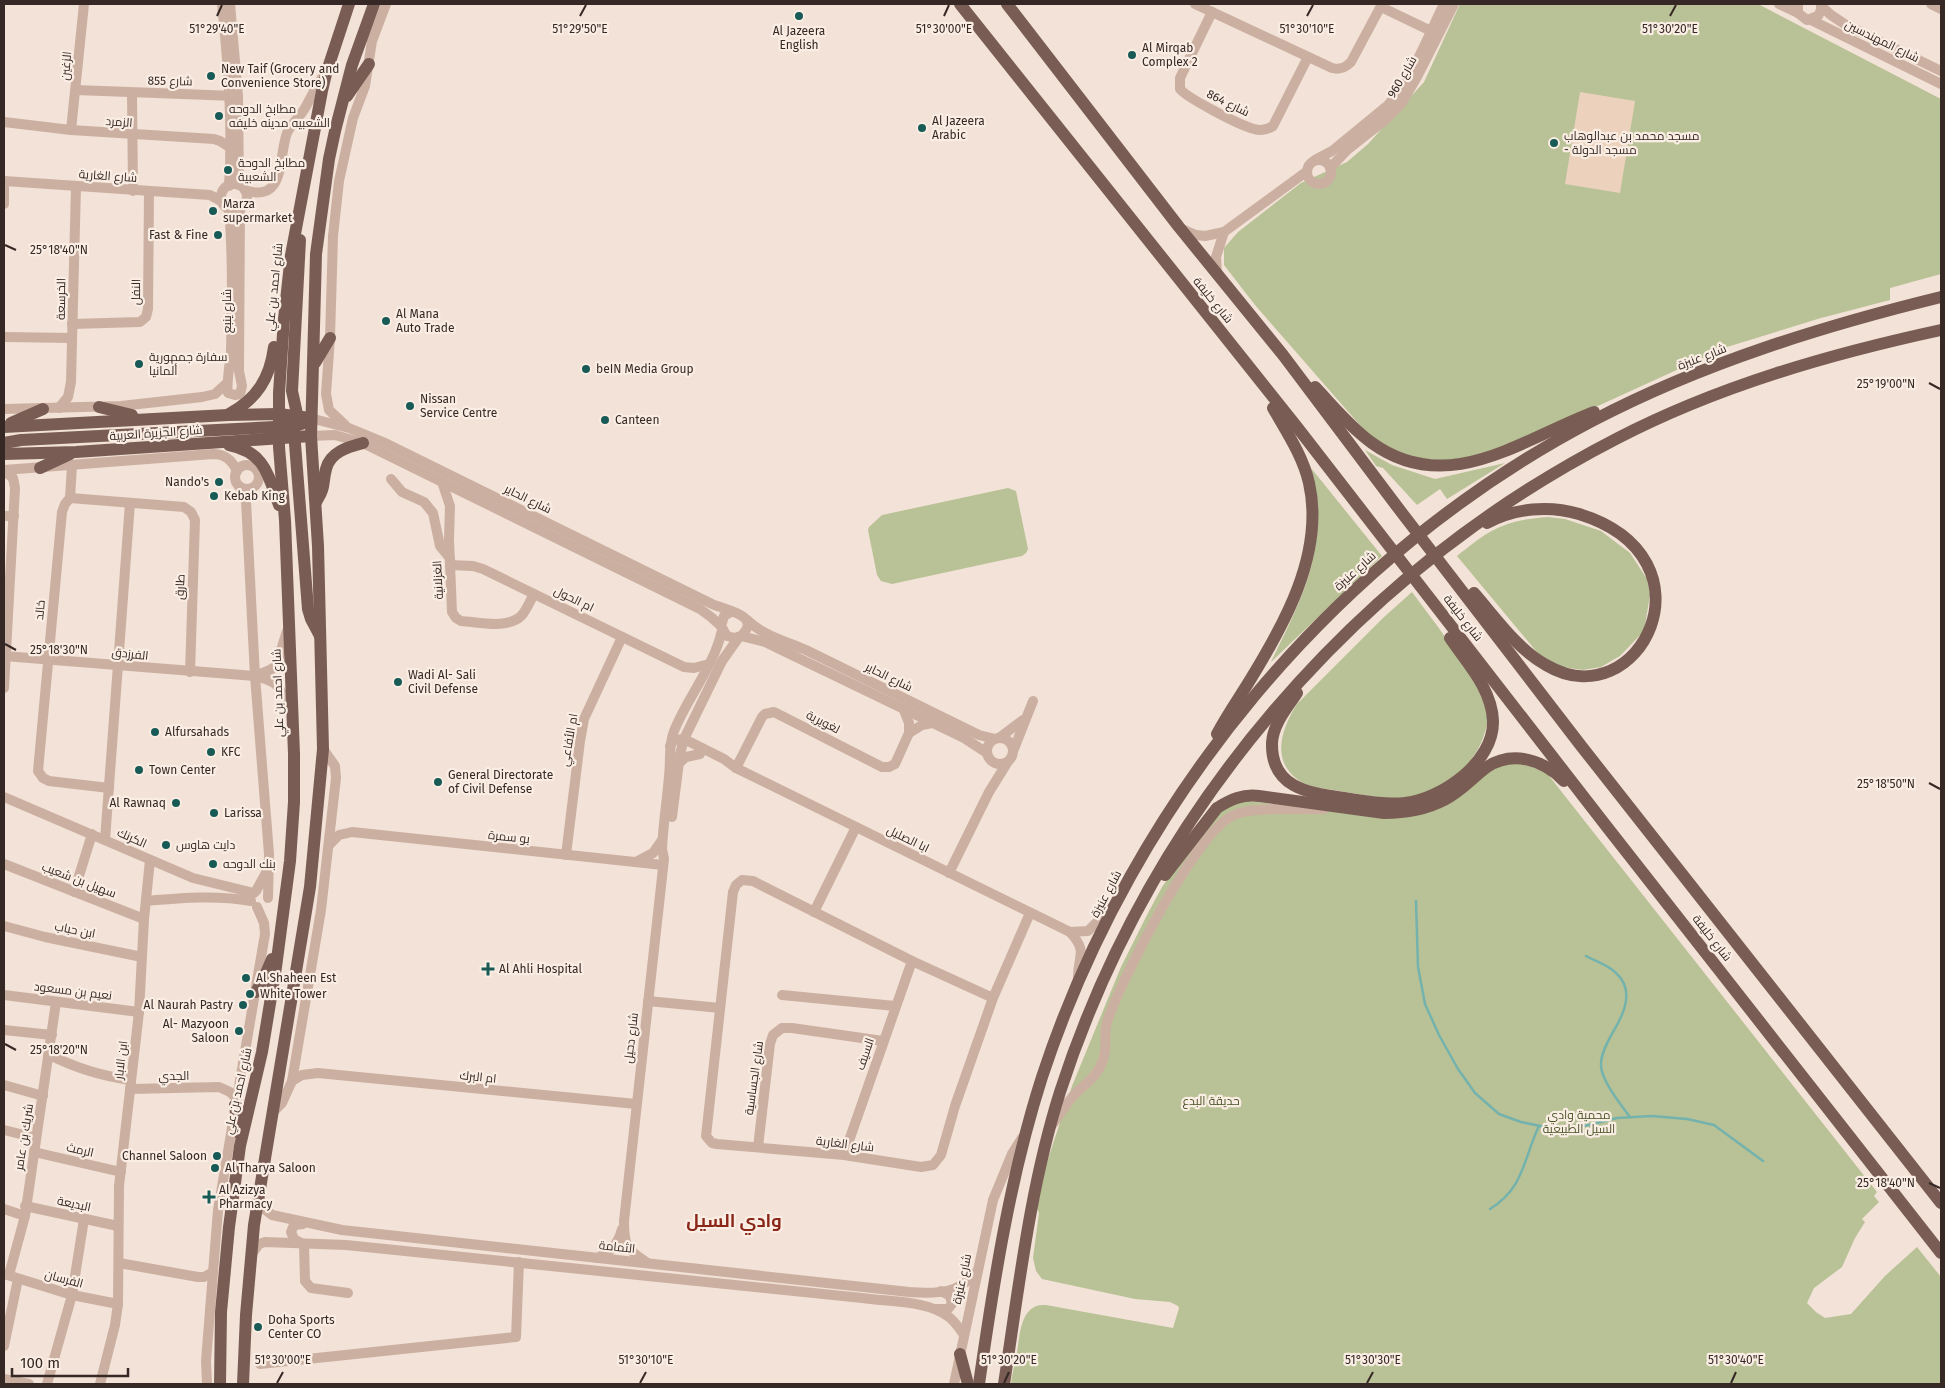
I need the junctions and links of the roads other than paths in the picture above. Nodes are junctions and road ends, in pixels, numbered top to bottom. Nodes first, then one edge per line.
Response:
1 (84, 4) edge
2 (222, 4) edge
3 (230, 4) edge
4 (349, 4) edge
5 (374, 4) edge
6 (386, 4) edge
7 (960, 4) edge
8 (1007, 4) edge
9 (1195, 4) edge
10 (1444, 4) edge
11 (1454, 4) edge
12 (1779, 4) edge
13 (1931, 4) edge
14 (1381, 5) edge
15 (1821, 5) edge
16 (1798, 8) edge
17 (1941, 9) edge
18 (1212, 12) junction
19 (1811, 20) junction
20 (1431, 31) junction
21 (1308, 57) junction
22 (369, 64) junction
23 (1941, 71) edge
24 (326, 74) junction
25 (1941, 84) edge
26 (76, 90) junction
27 (132, 93) junction
28 (234, 96) junction
29 (342, 104) junction
30 (4, 122) edge
31 (71, 130) junction
32 (132, 135) junction
33 (231, 148) junction
34 (1315, 160) junction
35 (1330, 168) junction
36 (1306, 172) junction
37 (4, 181) edge
38 (76, 186) junction
39 (234, 187) junction
40 (133, 191) junction
41 (149, 192) junction
42 (210, 195) junction
43 (300, 201) junction
44 (4, 204) edge
45 (226, 205) junction
46 (240, 208) junction
47 (1179, 227) junction
48 (1224, 232) junction
49 (294, 239) junction
50 (1217, 274) junction
51 (1941, 297) edge
52 (72, 324) junction
53 (1941, 330) edge
54 (4, 337) edge
55 (72, 338) junction
56 (330, 338) junction
57 (1283, 355) junction
58 (313, 365) junction
59 (1255, 375) junction
60 (71, 382) junction
61 (226, 384) junction
62 (1621, 406) junction
63 (99, 407) junction
64 (4, 408) edge
65 (59, 408) junction
66 (83, 408) junction
67 (43, 409) junction
68 (228, 414) junction
69 (144, 418) junction
70 (299, 424) junction
71 (4, 426) edge
72 (279, 427) junction
73 (349, 428) junction
74 (311, 436) junction
75 (214, 442) junction
76 (4, 443) edge
77 (362, 443) junction
78 (76, 452) junction
79 (4, 454) edge
80 (72, 466) junction
81 (36, 469) junction
82 (4, 471) edge
83 (237, 471) junction
84 (391, 479) dead end
85 (442, 482) junction
86 (240, 486) junction
87 (15, 488) junction
88 (251, 488) junction
89 (470, 496) junction
90 (70, 498) junction
91 (246, 501) junction
92 (316, 502) junction
93 (130, 503) junction
94 (450, 506) junction
95 (9, 516) edge
96 (285, 520) junction
97 (1452, 541) junction
98 (450, 562) junction
99 (1452, 578) junction
100 (534, 594) junction
101 (1430, 598) junction
102 (731, 612) junction
103 (746, 620) junction
104 (289, 625) junction
105 (721, 628) junction
106 (622, 637) junction
107 (740, 637) junction
108 (322, 639) junction
109 (5, 656) edge
110 (1323, 656) junction
111 (48, 659) junction
112 (709, 664) junction
113 (118, 665) junction
114 (684, 667) junction
115 (190, 672) junction
116 (255, 676) junction
117 (4, 688) edge
118 (696, 688) junction
119 (1033, 702) dead end
120 (903, 708) junction
121 (293, 709) junction
122 (1026, 717) junction
123 (691, 723) junction
124 (932, 723) junction
125 (909, 733) junction
126 (997, 738) junction
127 (677, 740) junction
128 (323, 749) junction
129 (1014, 749) junction
130 (701, 751) junction
131 (987, 755) junction
132 (1207, 758) junction
133 (1007, 763) junction
134 (678, 764) junction
135 (736, 768) junction
136 (109, 788) junction
137 (989, 792) junction
138 (4, 797) edge
139 (1343, 807) junction
140 (333, 816) junction
141 (856, 827) junction
142 (1607, 827) junction
143 (352, 832) junction
144 (92, 834) junction
145 (663, 837) junction
146 (105, 840) junction
147 (329, 845) junction
148 (566, 855) junction
149 (150, 860) junction
150 (635, 862) junction
151 (663, 862) junction
152 (4, 864) edge
153 (268, 868) junction
154 (949, 873) junction
155 (74, 892) junction
156 (1147, 892) junction
157 (254, 898) junction
158 (268, 898) junction
159 (146, 901) junction
160 (1115, 904) junction
161 (814, 912) junction
162 (1030, 913) junction
163 (144, 919) junction
164 (4, 926) edge
165 (1070, 932) junction
166 (279, 935) junction
167 (142, 957) junction
168 (912, 961) junction
169 (1078, 982) junction
170 (256, 992) junction
171 (4, 995) edge
172 (782, 995) dead end
173 (993, 998) junction
174 (648, 1001) junction
175 (56, 1002) junction
176 (896, 1006) junction
177 (720, 1008) junction
178 (139, 1012) junction
179 (4, 1030) edge
180 (52, 1035) junction
181 (883, 1041) junction
182 (48, 1054) junction
183 (297, 1055) junction
184 (318, 1073) junction
185 (241, 1077) junction
186 (292, 1081) junction
187 (130, 1084) junction
188 (4, 1085) edge
189 (219, 1087) junction
190 (43, 1096) junction
191 (235, 1101) junction
192 (636, 1104) junction
193 (273, 1112) junction
194 (1027, 1128) junction
195 (4, 1130) edge
196 (1049, 1130) junction
197 (241, 1136) junction
198 (36, 1138) junction
199 (758, 1147) junction
200 (34, 1152) junction
201 (844, 1155) junction
202 (120, 1172) junction
203 (1936, 1191) edge
204 (259, 1195) junction
205 (1941, 1202) edge
206 (4, 1209) edge
207 (25, 1211) junction
208 (84, 1218) junction
209 (624, 1221) junction
210 (308, 1223) junction
211 (118, 1226) junction
212 (304, 1244) junction
213 (1941, 1253) edge
214 (251, 1255) junction
215 (596, 1258) junction
216 (519, 1262) junction
217 (119, 1263) junction
218 (648, 1263) junction
219 (978, 1270) junction
220 (213, 1272) junction
221 (10, 1276) edge
222 (940, 1291) junction
223 (348, 1293) dead end
224 (72, 1295) junction
225 (118, 1304) junction
226 (928, 1308) junction
227 (964, 1336) junction
228 (4, 1346) edge
229 (960, 1354) junction
230 (260, 1364) dead end
231 (4, 1379) edge
232 (29, 1384) edge
233 (47, 1384) edge
234 (100, 1384) edge
235 (207, 1384) edge
236 (220, 1384) edge
237 (243, 1384) edge
238 (954, 1384) edge
239 (968, 1384) edge
240 (979, 1384) edge
241 (1004, 1384) edge

1 - 26 street, الزغين
2 - 28 street
3 - 28 street
4 - 24 main road, شارع احمد بن علي
5 - 29 main road
6 - 22 street
7 - 59 main road, شارع خليفة
8 - 47 main road, شارع خليفة
9 - 18 street
10 - 20 street, شارع 960
11 - 35 street, شارع 960
12 - 16 street
13 - 17 street
14 - 20 street
14 - 21 street
15 - 19 street
15 - 23 street, شارع المهندسين
16 - 19 street, شارع المهندسين
18 - 21 street
18 - 21 street, شارع 864
19 - 25 street, شارع المهندسين
20 - 34 street, شارع 960
22 - 29 main road
22 - 56 street
24 - 39 street, شارع الغارية
24 - 43 main road, شارع احمد بن علي
26 - 27 street, شارع 855
26 - 31 street, الزغين
27 - 28 street, شارع 855
27 - 32 street, شارع 855
28 - 33 street
28 - 39 street
29 - 58 main road
30 - 31 street, الزمرد
31 - 32 street, الزمرد
32 - 33 street, الزمرد
32 - 40 street, شارع 855
33 - 39 street
34 - 35 street
34 - 36 street
35 - 36 street
36 - 48 street
37 - 38 street, شارع الغارية
37 - 44 street
38 - 40 street, شارع الغارية
38 - 52 street, الخرسعة
39 - 42 street, شارع الغارية
39 - 45 street, شارع ينبع
39 - 46 street
40 - 41 street, شارع الغارية
41 - 42 street, شارع الغارية
41 - 52 street, النفل
42 - 45 street, شارع الغارية
43 - 49 main road, شارع احمد بن علي
43 - 70 main road
45 - 46 street
45 - 61 street, شارع ينبع
46 - 61 street, شارع ينبع
47 - 48 street
47 - 50 main road, شارع خليفة
48 - 50 street
49 - 68 main road
49 - 72 main road, شارع احمد بن علي
50 - 57 main road, شارع خليفة
51 - 62 main road, شارع عنيزة
52 - 55 street, الخرسعة
53 - 97 main road
54 - 55 street
55 - 60 street, الخرسعة
56 - 58 main road
56 - 73 street
57 - 62 main road
57 - 99 main road, شارع خليفة
58 - 70 main road
59 - 101 main road, شارع خليفة
59 - 132 main road
60 - 65 street, الخرسعة
60 - 66 street, الخرسعة
61 - 63 street
62 - 132 main road, شارع عنيزة
63 - 66 street
63 - 69 main road
64 - 67 street
65 - 66 street
65 - 67 street
67 - 71 main road
68 - 69 main road, شارع الجزيرة العربية
68 - 72 main road, شارع الجزيرة العربية
69 - 71 main road, شارع الجزيرة العربية
70 - 72 main road, شارع الجزيرة العربية
70 - 72 main road
70 - 73 street, شارع الحاير
70 - 74 main road
70 - 108 main road
72 - 75 main road, شارع الجزيرة العربية
72 - 76 main road
72 - 96 main road, شارع احمد بن علي
73 - 102 street, شارع الحاير
74 - 77 street, شارع الحاير
74 - 92 main road
75 - 78 main road, شارع الجزيرة العربية
75 - 96 main road
77 - 85 street, شارع الحاير
77 - 92 main road
78 - 79 main road, شارع الجزيرة العربية
78 - 81 main road
80 - 81 street, شارع الجزيرة العربية
80 - 83 street, شارع الجزيرة العربية
80 - 90 street, خالد
81 - 82 street, شارع الجزيرة العربية
81 - 87 street
82 - 87 street
83 - 86 street
83 - 88 street
84 - 98 street
85 - 89 street, شارع الحاير
85 - 94 street, الغزلانية
86 - 88 street
86 - 91 street, شارع احمد بن علي
87 - 95 street
88 - 91 street, شارع احمد بن علي
89 - 94 street
89 - 105 street, شارع الحاير
90 - 93 street
90 - 111 street, خالد
91 - 116 street, شارع احمد بن علي
92 - 108 main road
93 - 113 street
93 - 115 street, طارق
94 - 98 street, الغزلانية
95 - 109 street
96 - 104 main road, شارع احمد بن علي
97 - 99 main road
97 - 110 main road
98 - 100 street, ام الحول
98 - 100 street, الغزلانية
99 - 203 main road, شارع خليفة
100 - 106 street, ام الحول
101 - 110 main road
101 - 142 main road, شارع خليفة
102 - 103 street
102 - 105 street
103 - 107 street
103 - 126 street, شارع الحاير
104 - 116 street
104 - 121 main road, شارع احمد بن علي
105 - 107 street
105 - 112 street, شارع دحيل
106 - 114 street, ام الحول
106 - 148 street, ام الأفاعي
107 - 120 street, شارع الحاير
107 - 123 street, شارع دحيل
108 - 128 main road
109 - 111 street, الفرزدق
109 - 117 street
110 - 156 main road
111 - 113 street, الفرزدق
111 - 136 street, خالد
112 - 114 street
112 - 118 street, شارع دحيل
113 - 115 street, الفرزدق
113 - 136 street
114 - 118 street
115 - 116 street, الفرزدق
116 - 121 street, الفرزدق
116 - 153 street, شارع احمد بن علي
118 - 127 street, شارع دحيل
119 - 122 street
120 - 124 street, شارع الحاير
120 - 125 street
121 - 166 main road, شارع احمد بن علي
122 - 126 street
122 - 129 street
123 - 127 street, شارع دحيل
123 - 130 street
124 - 125 street
124 - 131 street, شارع الحاير
125 - 135 street, لغويرية
126 - 129 street
126 - 131 street
127 - 130 street, ابا الصليل
127 - 134 street, شارع دحيل
127 - 145 street, شارع دحيل
128 - 140 street
128 - 193 main road
129 - 133 street
130 - 134 street
130 - 135 street, ابا الصليل
131 - 133 street
131 - 137 street
132 - 160 main road, شارع عنيزة
133 - 137 street
134 - 151 street, شارع دحيل
135 - 141 street, ابا الصليل
136 - 146 street
137 - 154 street
138 - 144 street, الكرنك
139 - 142 main road
139 - 156 main road
139 - 196 street
140 - 143 street
140 - 147 street
141 - 154 street, ابا الصليل
141 - 161 street
142 - 213 main road, شارع خليفة
143 - 147 street
143 - 148 street, بو سمرة
144 - 146 street, الكرنك
144 - 155 street
145 - 150 street
145 - 151 street, شارع دحيل
146 - 149 street, الكرنك
147 - 183 street
148 - 150 street, بو سمرة
149 - 157 street, الكرنك
149 - 159 street, ابن الابار
150 - 151 street, بو سمرة
151 - 174 street, شارع دحيل
152 - 155 street, سهيل بن شعيب
153 - 157 street
153 - 158 street, شارع احمد بن علي
154 - 162 street, ابا الصليل
155 - 163 street, سهيل بن شعيب
156 - 196 main road
157 - 158 street
157 - 158 street
157 - 159 street
157 - 170 street, شارع احمد بن علي
159 - 163 street, ابن الابار
160 - 165 street
160 - 169 main road, شارع عنيزة
161 - 168 street, شارع الغارية
161 - 177 street, شارع الغارية
162 - 165 street, ابا الصليل
162 - 173 street, شارع الغارية
163 - 167 street, ابن الابار
164 - 167 street, ابن حباب
165 - 169 street
166 - 170 main road
166 - 197 main road, شارع احمد بن علي
167 - 178 street, ابن الابار
168 - 173 street, شارع الغارية
168 - 176 street, السيف
169 - 194 main road, شارع عنيزة
170 - 185 street, شارع احمد بن علي
171 - 175 street, نعيم بن مسعود
172 - 176 street
173 - 201 street, شارع الغارية
174 - 177 street
174 - 192 street, شارع دحيل
175 - 178 street, نعيم بن مسعود
175 - 180 street, شريك بن عامر
176 - 181 street, السيف
177 - 199 street, شارع الغارية
178 - 187 street, ابن الابار
179 - 180 street
180 - 182 street, شريك بن عامر
181 - 199 street, شارع الجساسية
181 - 201 street, السيف
182 - 187 street, الجدي
182 - 190 street, شريك بن عامر
183 - 184 street
183 - 186 street
184 - 186 street, ام البرك
184 - 192 street, ام البرك
185 - 189 street, الجدي
185 - 191 street, شارع احمد بن علي
186 - 193 street
187 - 189 street, الجدي
187 - 202 street, ابن الابار
188 - 190 street
189 - 191 street
190 - 198 street, شريك بن عامر
191 - 197 main road
191 - 220 street, شارع احمد بن علي
192 - 209 street, شارع دحيل
193 - 204 main road
194 - 219 street, شارع عنيزة
194 - 240 main road, شارع عنيزة
195 - 198 street
196 - 241 main road
197 - 236 main road, شارع احمد بن علي
198 - 200 street, شريك بن عامر
199 - 201 street, شارع الغارية
200 - 202 street, الرمث
200 - 207 street, شريك بن عامر
202 - 211 street, ابن الابار
203 - 205 main road, شارع خليفة
204 - 210 street, الثمامة
204 - 214 main road
206 - 207 street, البديعة
207 - 208 street, البديعة
207 - 221 street, شريك بن عامر
208 - 211 street, البديعة
208 - 224 street
209 - 215 street, شارع دحيل
209 - 218 street, شارع دحيل
210 - 212 street
210 - 215 street, الثمامة
211 - 217 street, ابن الابار
212 - 214 street, الثمامة
212 - 216 street, الثمامة
212 - 223 street
214 - 237 main road
215 - 218 street, الثمامة
216 - 226 street, الثمامة
216 - 230 street
217 - 220 street
217 - 225 street, ابن الابار
218 - 222 street, الثمامة
219 - 222 street, الثمامة
219 - 227 street, شارع عنيزة
220 - 235 street, شارع احمد بن علي
221 - 224 street, الفرسان
221 - 228 street, شريك بن عامر
222 - 226 street
224 - 225 street, الفرسان
224 - 233 street
225 - 234 street, ابن الابار
226 - 227 street, الثمامة
227 - 229 street, شارع عنيزة
229 - 238 street, شارع عنيزة
229 - 239 main road
231 - 232 street

